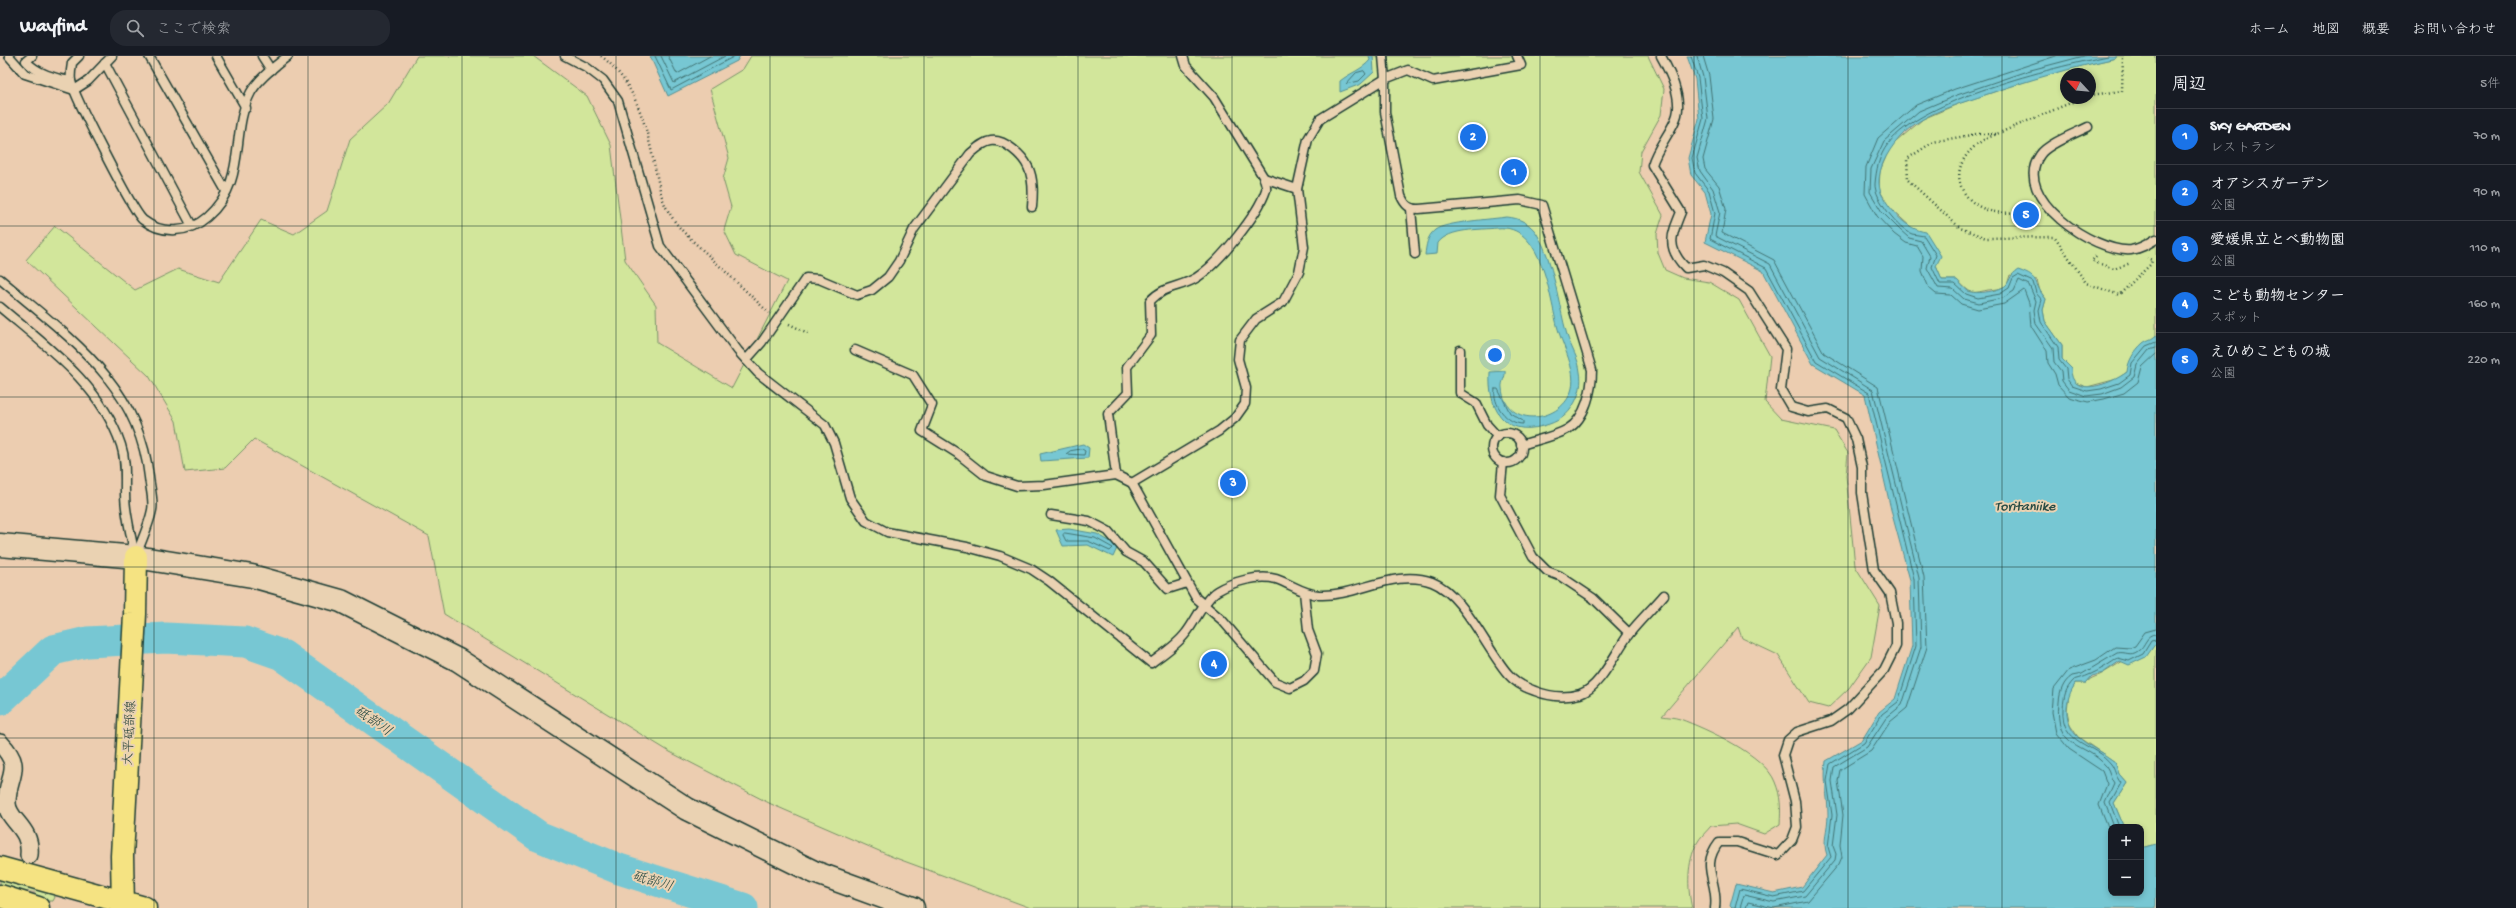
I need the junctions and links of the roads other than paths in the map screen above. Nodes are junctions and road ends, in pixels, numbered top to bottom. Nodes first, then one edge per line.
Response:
1 (9, 56) edge
2 (32, 56) edge
3 (79, 56) edge
4 (112, 56) edge
5 (150, 56) edge
6 (216, 56) edge
7 (262, 56) edge
8 (288, 56) edge
9 (565, 56) edge
10 (1183, 56) edge
11 (1383, 56) edge
12 (1517, 56) edge
13 (1661, 56) edge
14 (105, 63) junction
15 (271, 70) junction
16 (1385, 79) junction
17 (71, 81) junction
18 (74, 90) junction
19 (246, 108) junction
20 (2088, 127) dead end
21 (1264, 178) junction
22 (1297, 189) junction
23 (226, 191) junction
24 (1032, 207) dead end
25 (1411, 209) junction
26 (192, 226) junction
27 (2156, 239) edge
28 (1415, 254) dead end
29 (0, 279) edge
30 (0, 308) edge
31 (855, 350) dead end
32 (1460, 350) dead end
33 (746, 360) junction
34 (1498, 437) junction
35 (1521, 445) junction
36 (1503, 462) junction
37 (1116, 475) junction
38 (1132, 483) junction
39 (1050, 515) dead end
40 (0, 545) edge
41 (136, 557) junction
42 (1187, 583) junction
43 (1304, 592) junction
44 (1664, 595) dead end
45 (1205, 605) junction
46 (1629, 634) junction
47 (6, 749) edge
48 (29, 855) tunnel mouth
49 (0, 868) edge
50 (0, 896) edge
51 (124, 905) edge
52 (38, 908) edge
53 (145, 908) edge
54 (913, 908) edge
55 (1715, 908) edge

1 - 18 lane
2 - 17 lane
3 - 17 lane
4 - 14 lane
5 - 23 lane
6 - 19 lane
7 - 15 lane
8 - 15 lane
9 - 33 lane
10 - 21 lane
11 - 16 lane
12 - 16 lane
13 - 55 lane
14 - 18 lane
14 - 26 lane
15 - 19 lane
16 - 22 lane
16 - 25 lane
17 - 18 lane
18 - 26 lane
19 - 23 lane
20 - 27 lane
21 - 22 lane
21 - 37 lane
22 - 38 lane
23 - 26 lane
24 - 33 lane
25 - 28 lane
25 - 35 lane
29 - 41 lane
30 - 41 lane
31 - 37 lane
32 - 34 lane
33 - 45 lane
34 - 35 lane
34 - 36 lane
35 - 36 lane
36 - 46 lane
37 - 38 lane
38 - 42 lane
39 - 42 lane
40 - 41 street
41 - 51 main road, 大平砥部線
41 - 54 street
42 - 45 lane
43 - 45 lane
43 - 45 lane
43 - 46 lane
44 - 46 lane
47 - 48 street
49 - 51 main road
50 - 52 main road
51 - 53 main road

